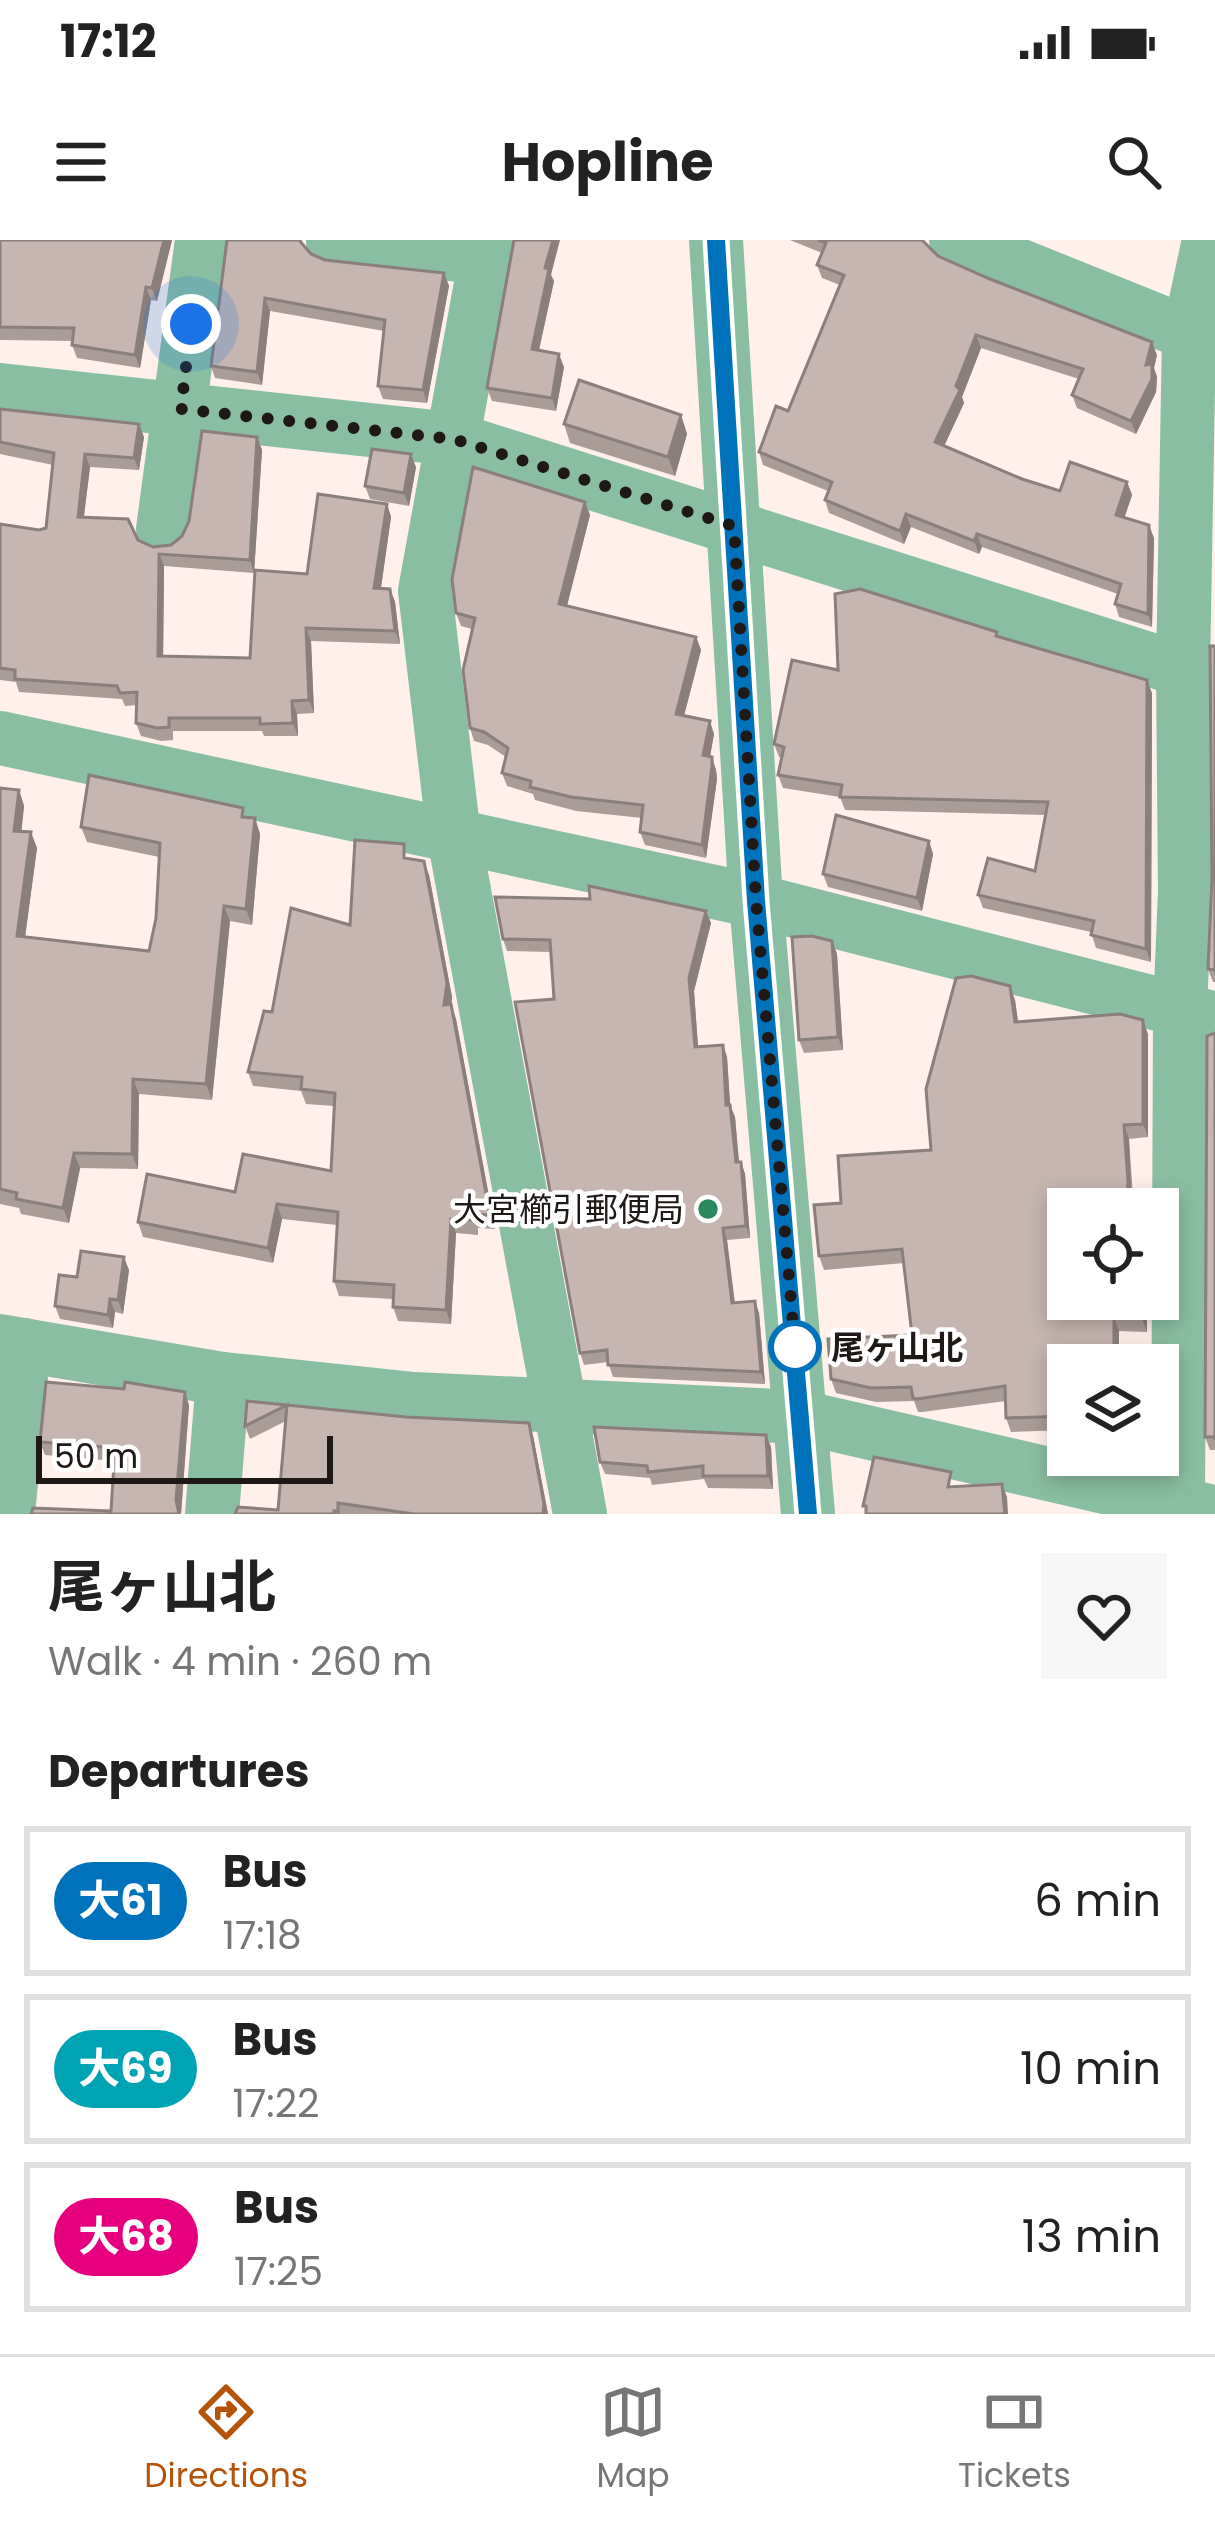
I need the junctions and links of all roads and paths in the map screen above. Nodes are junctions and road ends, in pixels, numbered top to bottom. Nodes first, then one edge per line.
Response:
1 (202, 240) edge
2 (716, 240) edge
3 (956, 240) edge
4 (1209, 240) edge
5 (333, 241) edge
6 (488, 249) edge
7 (1202, 339) edge
8 (0, 390) edge
9 (181, 409) junction
10 (453, 439) junction
11 (734, 526) junction
12 (163, 529) dead end
13 (1183, 670) junction
14 (0, 738) edge
15 (454, 837) junction
16 (756, 901) junction
17 (1198, 1015) edge
18 (12, 1343) edge
19 (223, 1379) junction
20 (558, 1406) junction
21 (801, 1417) junction
22 (1190, 1510) edge
23 (8, 1514) edge
24 (212, 1514) edge
25 (580, 1514) edge
26 (808, 1514) edge

1 - 9 street
2 - 11 street
3 - 7 street
4 - 7 street
5 - 6 street
6 - 10 street
7 - 13 street
8 - 9 street
9 - 10 street
9 - 12 street
10 - 11 street
10 - 15 street
11 - 13 street
11 - 16 street
13 - 17 street
14 - 15 street
15 - 16 street
15 - 20 street
16 - 17 street
16 - 21 street
17 - 22 street
18 - 19 street
18 - 23 street
19 - 20 street
19 - 24 street
20 - 21 street
20 - 25 street
21 - 22 street
21 - 26 street

